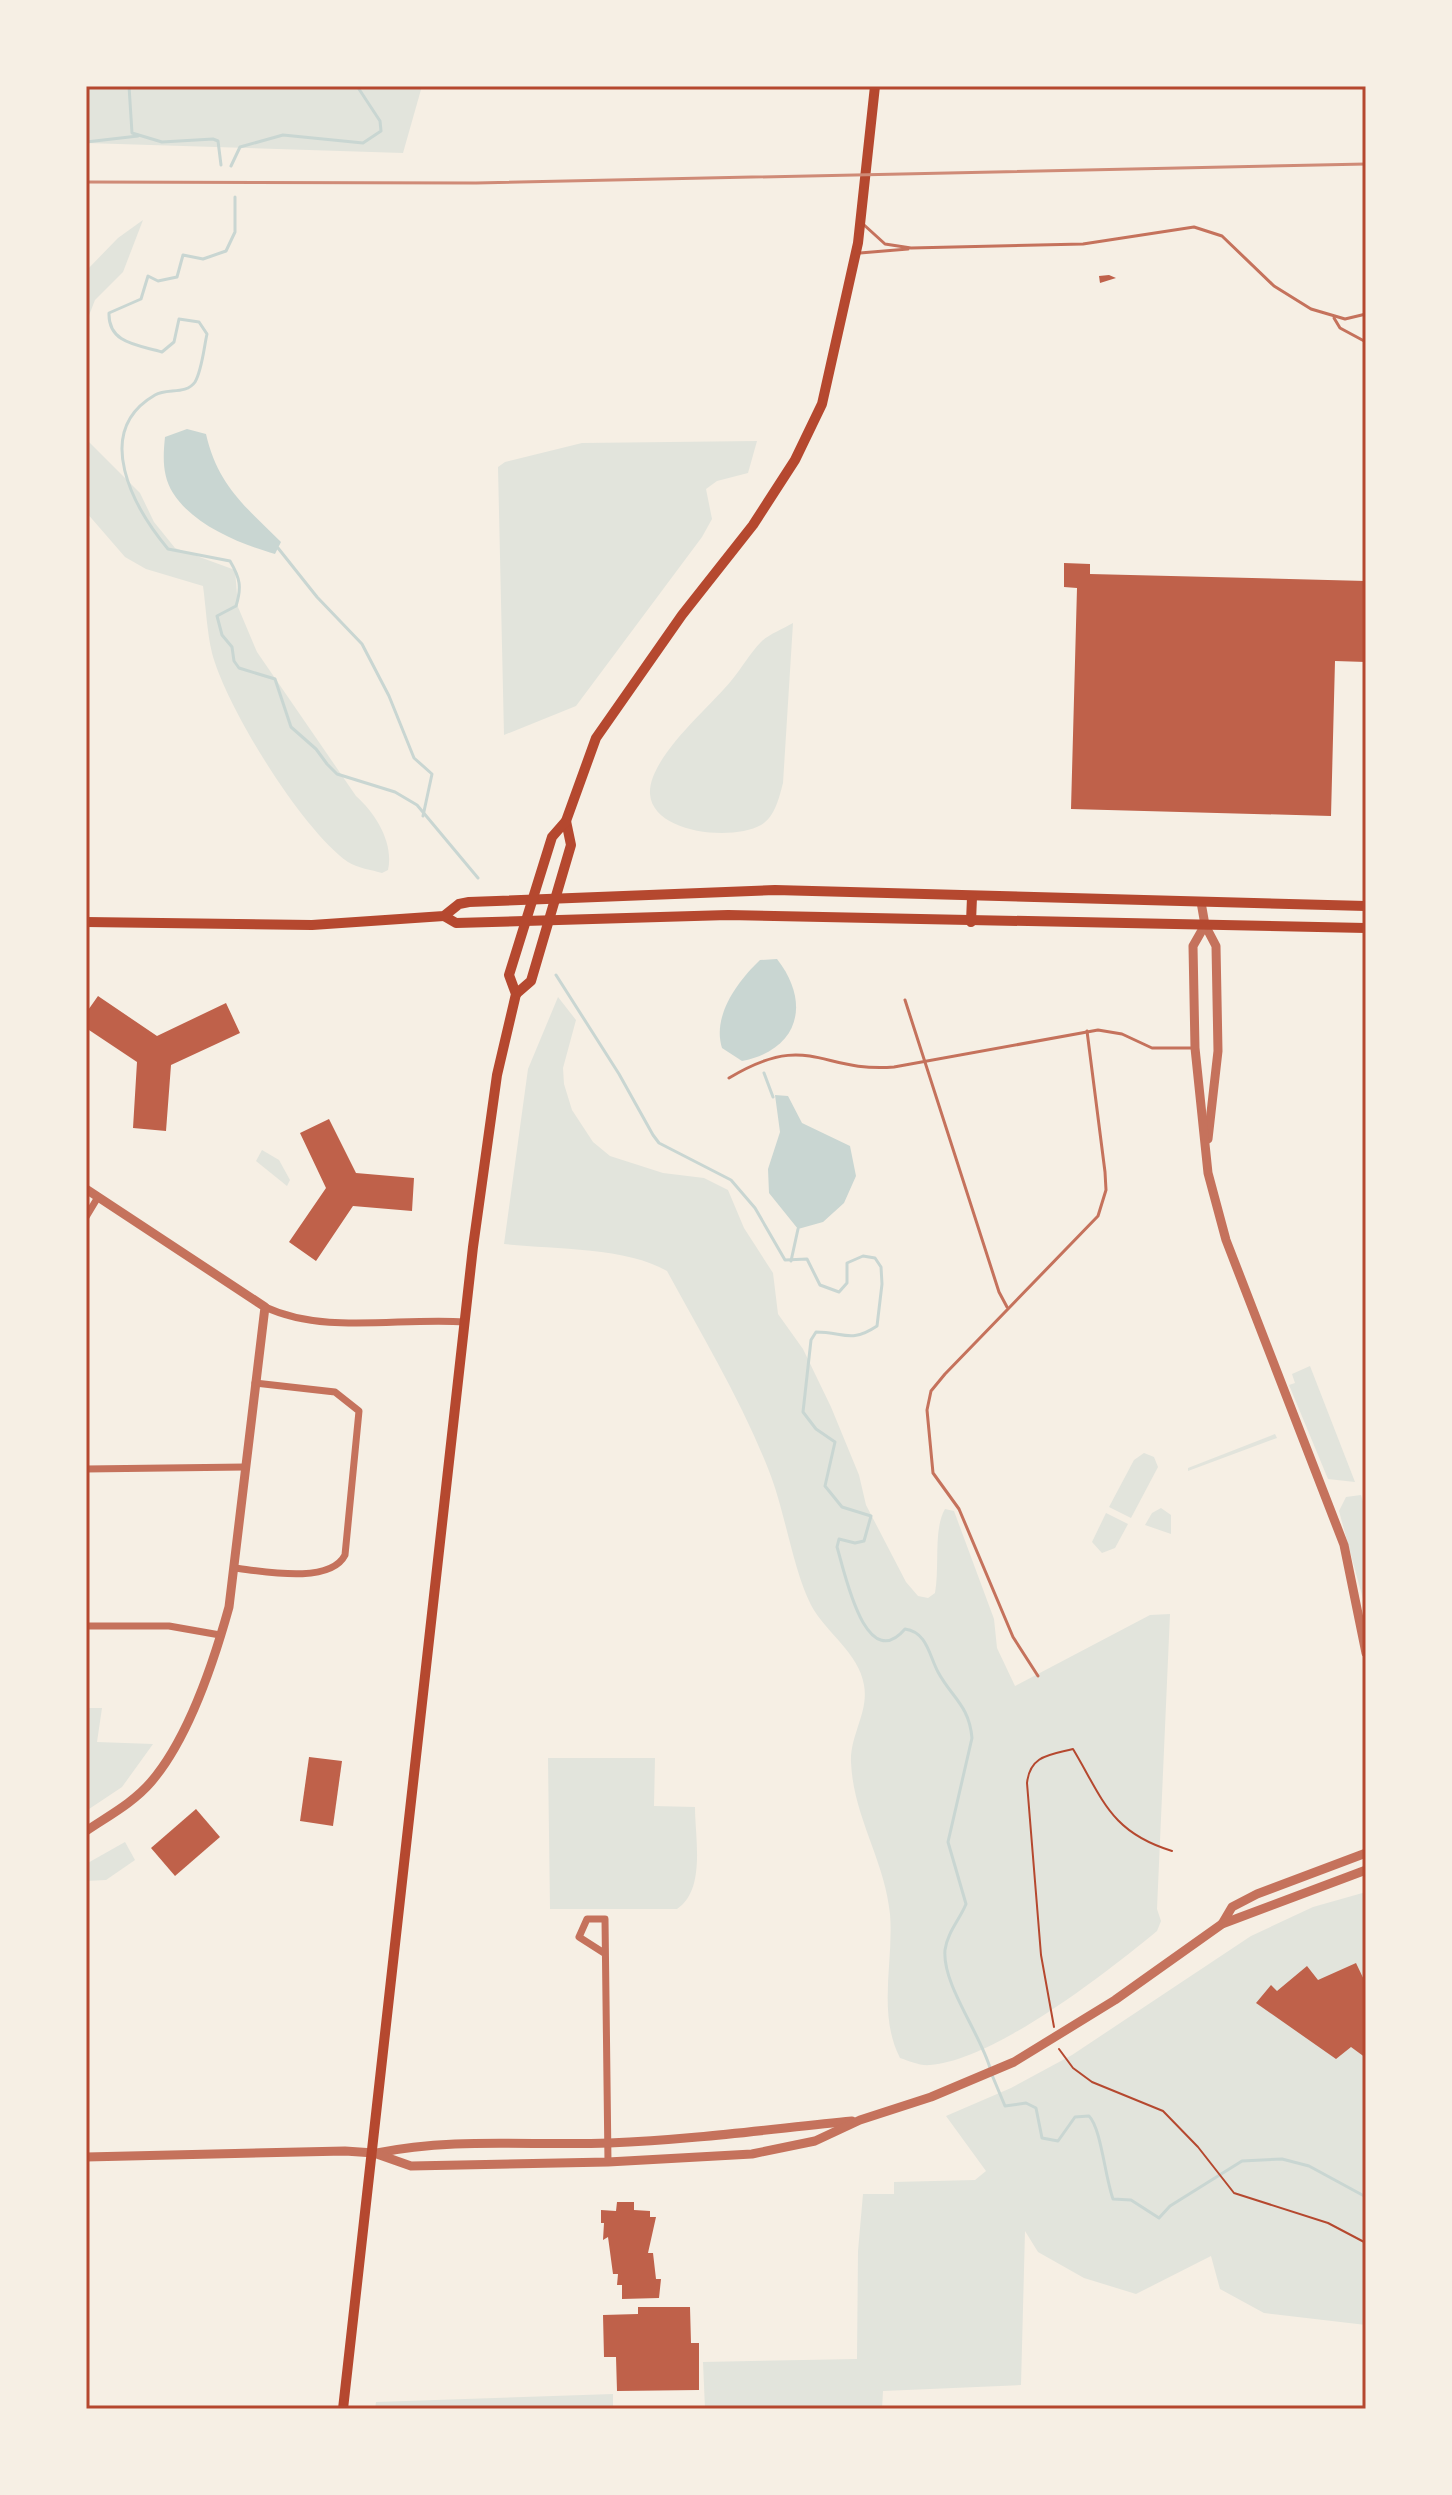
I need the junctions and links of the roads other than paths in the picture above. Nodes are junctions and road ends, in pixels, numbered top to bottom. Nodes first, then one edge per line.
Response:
1 (875, 86) edge
2 (860, 220) junction
3 (911, 248) junction
4 (856, 253) junction
5 (1366, 314) edge
6 (1334, 318) junction
7 (1366, 342) edge
8 (566, 821) junction
9 (972, 897) junction
10 (555, 898) junction
11 (533, 899) junction
12 (1201, 902) junction
13 (1366, 906) edge
14 (444, 916) junction
15 (548, 920) junction
16 (526, 921) junction
17 (86, 922) edge
18 (971, 922) junction
19 (1205, 925) junction
20 (1366, 928) edge
21 (516, 994) junction
22 (905, 1000) dead end
23 (1087, 1031) junction
24 (1195, 1048) junction
25 (925, 1062) junction
26 (729, 1078) dead end
27 (1206, 1146) junction
28 (86, 1189) edge
29 (98, 1197) junction
30 (86, 1217) edge
31 (265, 1307) junction
32 (1008, 1309) junction
33 (465, 1322) junction
34 (255, 1383) junction
35 (245, 1467) junction
36 (86, 1469) edge
37 (234, 1568) junction
38 (86, 1626) edge
39 (220, 1635) junction
40 (1366, 1653) edge
41 (1038, 1676) dead end
42 (86, 1831) edge
43 (1366, 1853) edge
44 (1366, 1870) edge
45 (1222, 1924) junction
46 (604, 1953) junction
47 (860, 2120) junction
48 (608, 2143) junction
49 (374, 2153) junction
50 (86, 2157) edge
51 (608, 2162) junction
52 (343, 2409) edge

1 - 2 main road
2 - 3 lane
2 - 4 main road
3 - 4 lane
3 - 6 lane
4 - 8 main road
5 - 6 lane
6 - 7 lane
8 - 10 main road
8 - 11 main road
9 - 10 main road
9 - 12 main road
9 - 18 main road
10 - 11 main road
10 - 15 main road
11 - 14 main road
11 - 16 main road
12 - 13 main road
12 - 19 street
14 - 16 main road
14 - 17 main road
15 - 16 main road
15 - 18 main road
15 - 21 main road
16 - 21 main road
18 - 19 main road
19 - 20 main road
19 - 24 street
19 - 27 street
21 - 33 main road
22 - 25 lane
23 - 24 lane
23 - 25 lane
23 - 32 lane
24 - 27 street
25 - 26 lane
25 - 32 lane
27 - 40 street
28 - 29 street
29 - 30 street
29 - 31 street
31 - 33 street
31 - 34 street
32 - 41 lane
33 - 49 main road
34 - 35 street
34 - 37 street
35 - 36 street
35 - 37 street
37 - 39 street
38 - 39 street
39 - 42 street
43 - 45 street
44 - 45 street
45 - 47 street
46 - 46 street
46 - 48 street
47 - 48 street
47 - 51 street
48 - 49 street
48 - 51 street
49 - 50 street
49 - 51 street
49 - 52 main road

